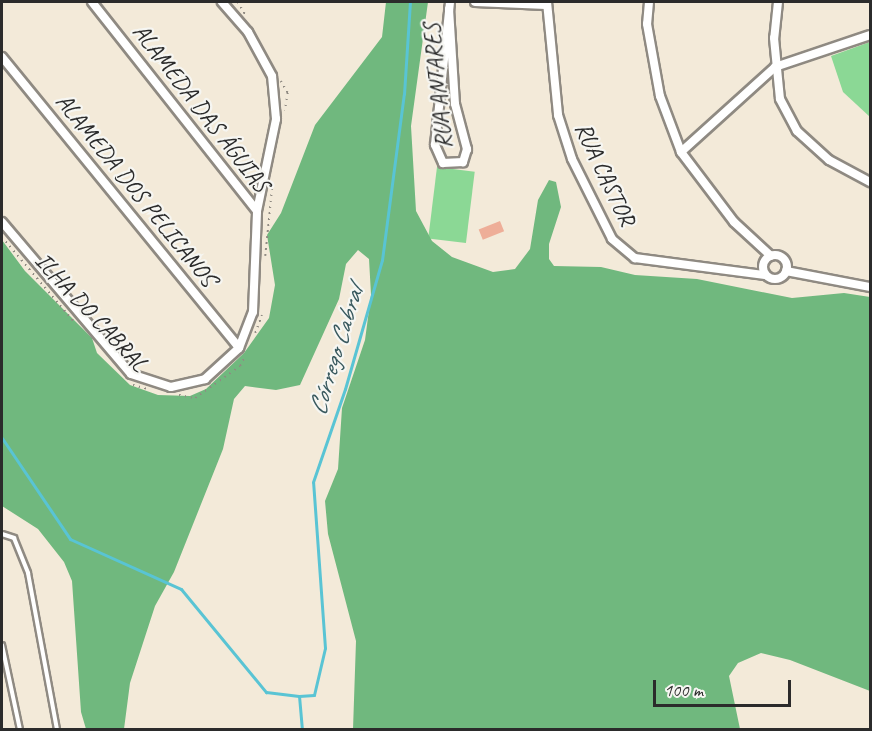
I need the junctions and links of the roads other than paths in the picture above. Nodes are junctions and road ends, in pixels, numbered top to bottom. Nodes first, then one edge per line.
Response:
1 (92, 2) edge
2 (222, 2) edge
3 (475, 2) edge
4 (649, 2) edge
5 (778, 2) edge
6 (547, 3) edge
7 (449, 5) edge
8 (870, 35) edge
9 (2, 57) edge
10 (775, 67) junction
11 (681, 152) junction
12 (870, 182) edge
13 (257, 211) junction
14 (2, 222) edge
15 (771, 256) junction
16 (786, 271) junction
17 (765, 275) junction
18 (870, 287) edge
19 (244, 347) junction
20 (2, 534) edge
21 (2, 645) edge
22 (20, 729) edge
23 (57, 729) edge

1 - 13 street, ALAMEDA DAS ÁGUIAS
2 - 13 street
3 - 6 street
4 - 11 street
5 - 10 street
6 - 17 street, RUA CASTOR
7 - 7 street, RUA ANTARES
8 - 10 street
9 - 19 street, ALAMEDA DOS PELICANOS
10 - 11 street
10 - 12 street
11 - 15 street
13 - 19 street
14 - 19 street
15 - 16 street
15 - 17 street
16 - 17 street
16 - 18 street
20 - 23 lane
21 - 22 lane

